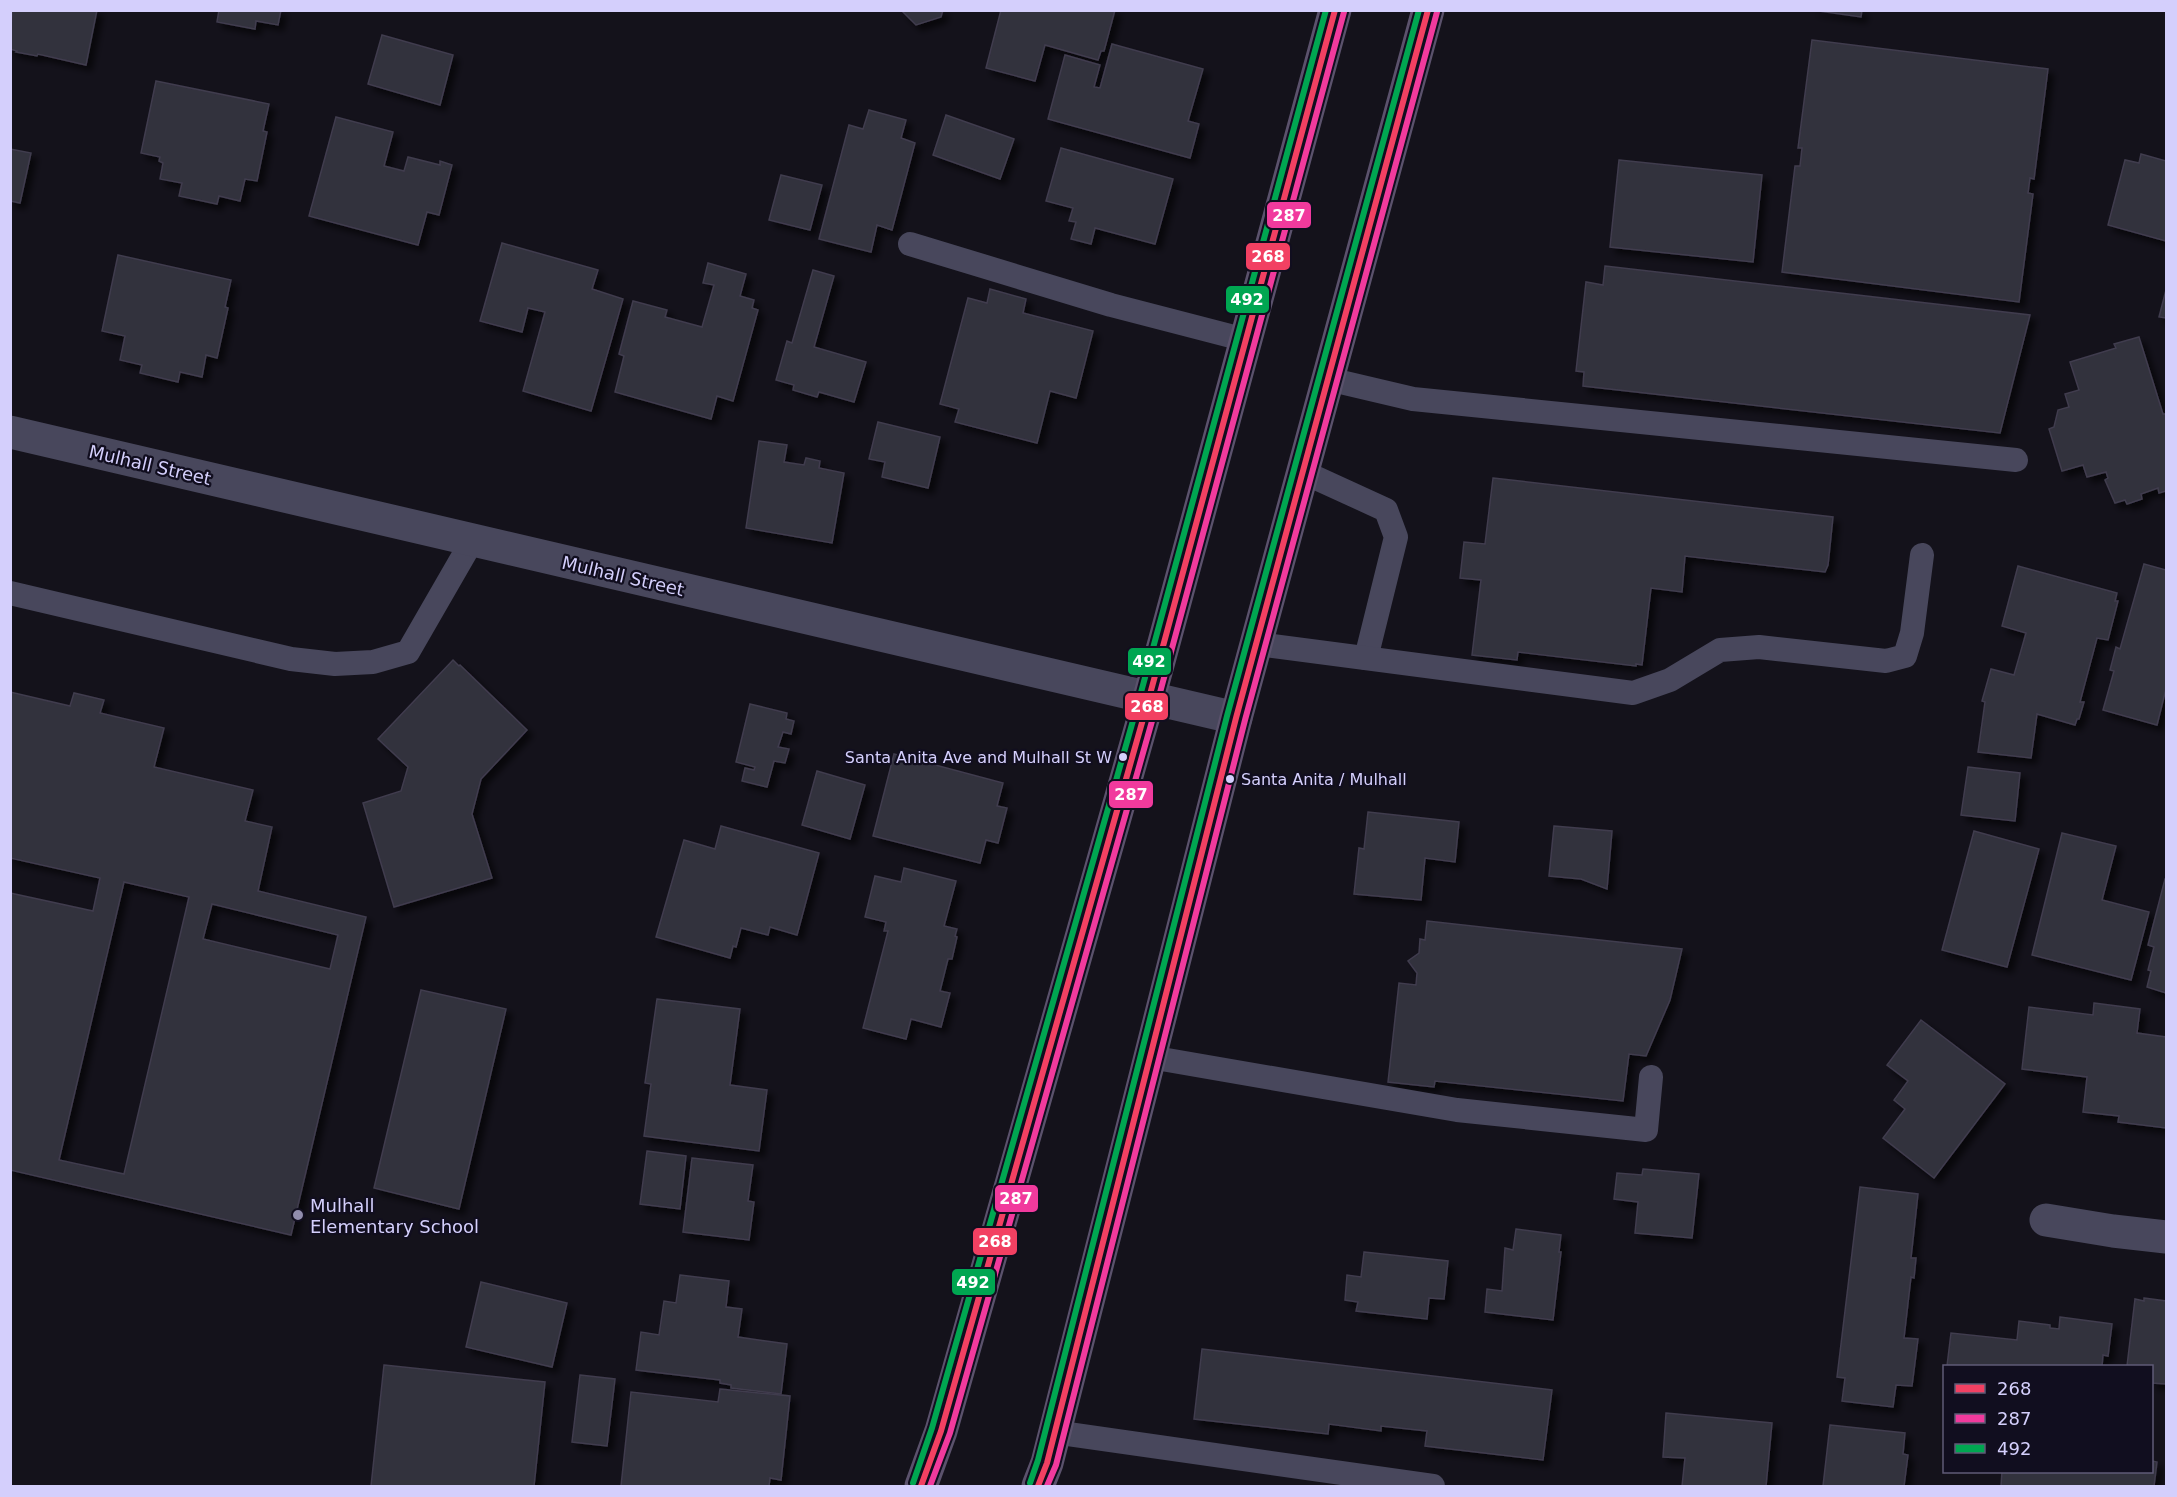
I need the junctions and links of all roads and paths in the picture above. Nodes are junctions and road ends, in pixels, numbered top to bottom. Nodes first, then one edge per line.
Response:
1 (1335, 10) edge
2 (1428, 10) edge
3 (910, 244) dead end
4 (1246, 340) junction
5 (1328, 379) junction
6 (10, 432) edge
7 (2016, 460) dead end
8 (1303, 472) junction
9 (472, 541) junction
10 (1922, 555) dead end
11 (10, 593) edge
12 (1257, 644) junction
13 (1366, 658) junction
14 (1149, 698) junction
15 (1236, 718) junction
16 (1150, 1057) junction
17 (1651, 1077) dead end
18 (2046, 1220) dead end
19 (2166, 1237) edge
20 (1054, 1432) junction
21 (921, 1486) edge
22 (1038, 1486) edge
23 (1433, 1486) edge

1 - 4 main road
2 - 5 main road
3 - 4 lane
4 - 14 main road
5 - 7 lane
5 - 8 main road
6 - 9 street, Mulhall Street
8 - 12 main road
8 - 13 lane
9 - 11 lane
9 - 14 street, Mulhall Street
10 - 13 lane
12 - 13 lane
12 - 15 main road
14 - 15 street, Mulhall Street
14 - 21 main road
15 - 16 main road
16 - 17 lane
16 - 20 main road
18 - 19 street
20 - 22 main road
20 - 23 lane

